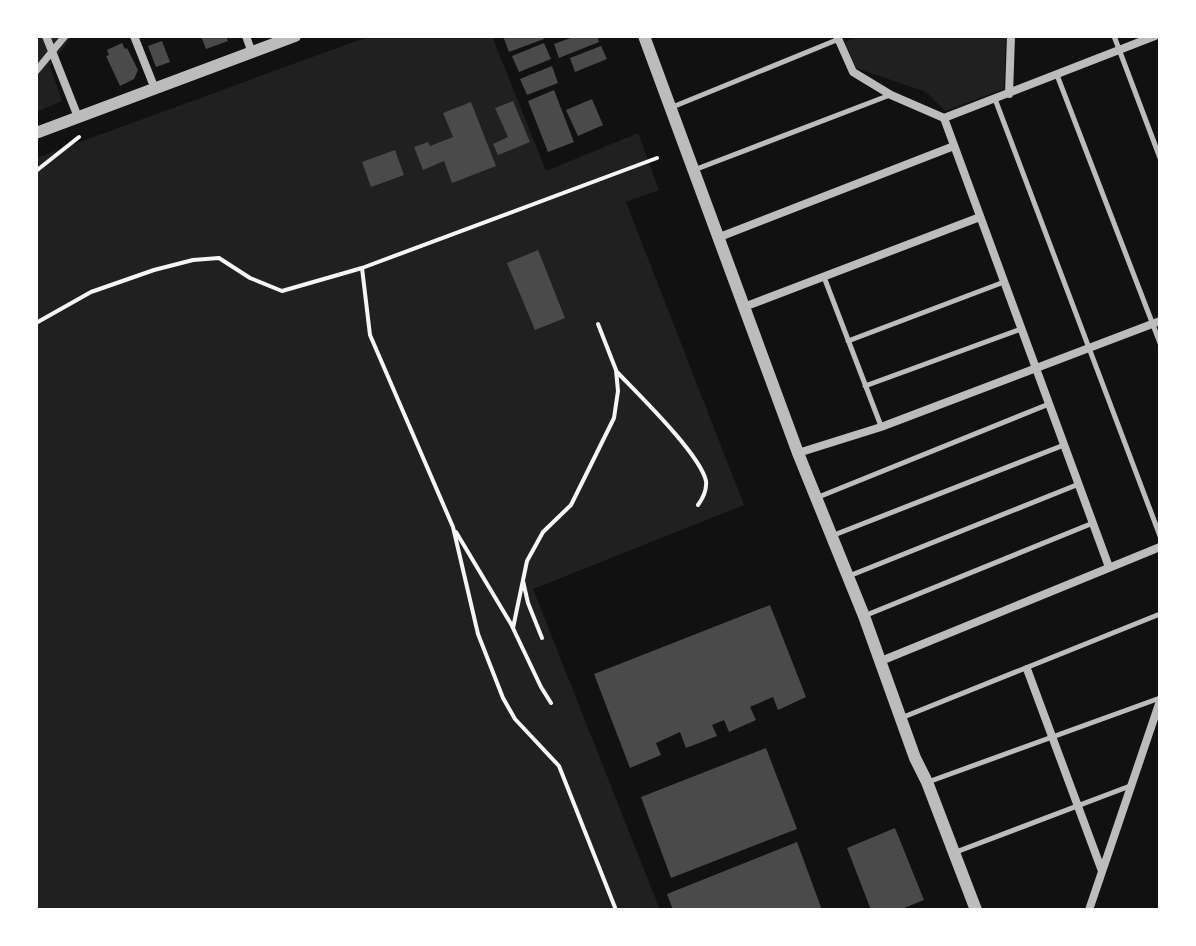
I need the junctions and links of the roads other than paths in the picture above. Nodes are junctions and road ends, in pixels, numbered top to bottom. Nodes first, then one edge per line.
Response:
1 (46, 36) edge
2 (65, 36) edge
3 (134, 36) edge
4 (246, 36) edge
5 (295, 36) edge
6 (645, 36) edge
7 (1011, 36) edge
8 (1114, 36) edge
9 (1155, 36) edge
10 (841, 37) edge
11 (1119, 50) junction
12 (252, 53) junction
13 (53, 54) junction
14 (36, 71) edge
15 (1057, 75) junction
16 (155, 89) junction
17 (1009, 94) junction
18 (891, 95) junction
19 (995, 99) junction
20 (669, 108) junction
21 (78, 117) junction
22 (944, 118) junction
23 (36, 133) edge
24 (954, 146) junction
25 (1160, 158) edge
26 (692, 171) junction
27 (980, 217) junction
28 (717, 238) junction
29 (824, 277) junction
30 (1004, 282) junction
31 (744, 307) junction
32 (1156, 322) edge
33 (1021, 329) junction
34 (848, 341) junction
35 (1160, 343) edge
36 (1089, 348) junction
37 (1036, 368) junction
38 (865, 386) junction
39 (1049, 404) junction
40 (881, 427) junction
41 (1064, 445) junction
42 (798, 453) junction
43 (1079, 484) junction
44 (816, 498) junction
45 (1093, 523) junction
46 (831, 536) junction
47 (1160, 536) edge
48 (1160, 547) edge
49 (1109, 567) junction
50 (848, 576) junction
51 (1160, 614) edge
52 (864, 616) junction
53 (881, 661) junction
54 (1027, 669) junction
55 (1160, 700) edge
56 (901, 718) junction
57 (1053, 739) junction
58 (927, 782) junction
59 (1131, 785) junction
60 (1078, 806) junction
61 (953, 853) junction
62 (1103, 872) junction
63 (976, 910) edge
64 (1089, 910) edge

1 - 13 street
2 - 13 street
3 - 16 street
4 - 12 street
5 - 12 street
6 - 20 street
7 - 17 street
8 - 11 lane
9 - 11 street
10 - 18 street
10 - 20 lane
11 - 15 street
11 - 25 lane
12 - 16 street
13 - 14 street
13 - 21 street
15 - 17 street
15 - 32 lane
16 - 21 street
17 - 19 street
18 - 22 street
18 - 26 lane
19 - 22 street
19 - 36 lane
20 - 26 street
21 - 23 street
22 - 24 street
24 - 27 street
24 - 28 street
26 - 28 street
27 - 29 street
27 - 30 street
28 - 31 street
29 - 31 street
29 - 34 lane
30 - 33 street
30 - 34 lane
31 - 42 street
32 - 35 lane
32 - 36 street
33 - 37 street
33 - 38 lane
34 - 38 lane
36 - 37 street
36 - 47 lane
37 - 39 street
37 - 40 street
38 - 40 lane
39 - 41 street
39 - 44 lane
40 - 42 street
41 - 43 street
41 - 46 lane
42 - 44 street
43 - 45 street
43 - 50 lane
44 - 46 street
45 - 49 street
45 - 52 lane
46 - 50 street
48 - 49 street
49 - 53 street
50 - 52 street
51 - 54 lane
52 - 53 street
53 - 56 street
54 - 56 lane
54 - 57 street
55 - 57 lane
55 - 59 street
56 - 58 street
57 - 58 lane
57 - 60 street
58 - 61 street
59 - 60 lane
59 - 62 street
60 - 61 lane
60 - 62 street
61 - 63 street
62 - 64 street

